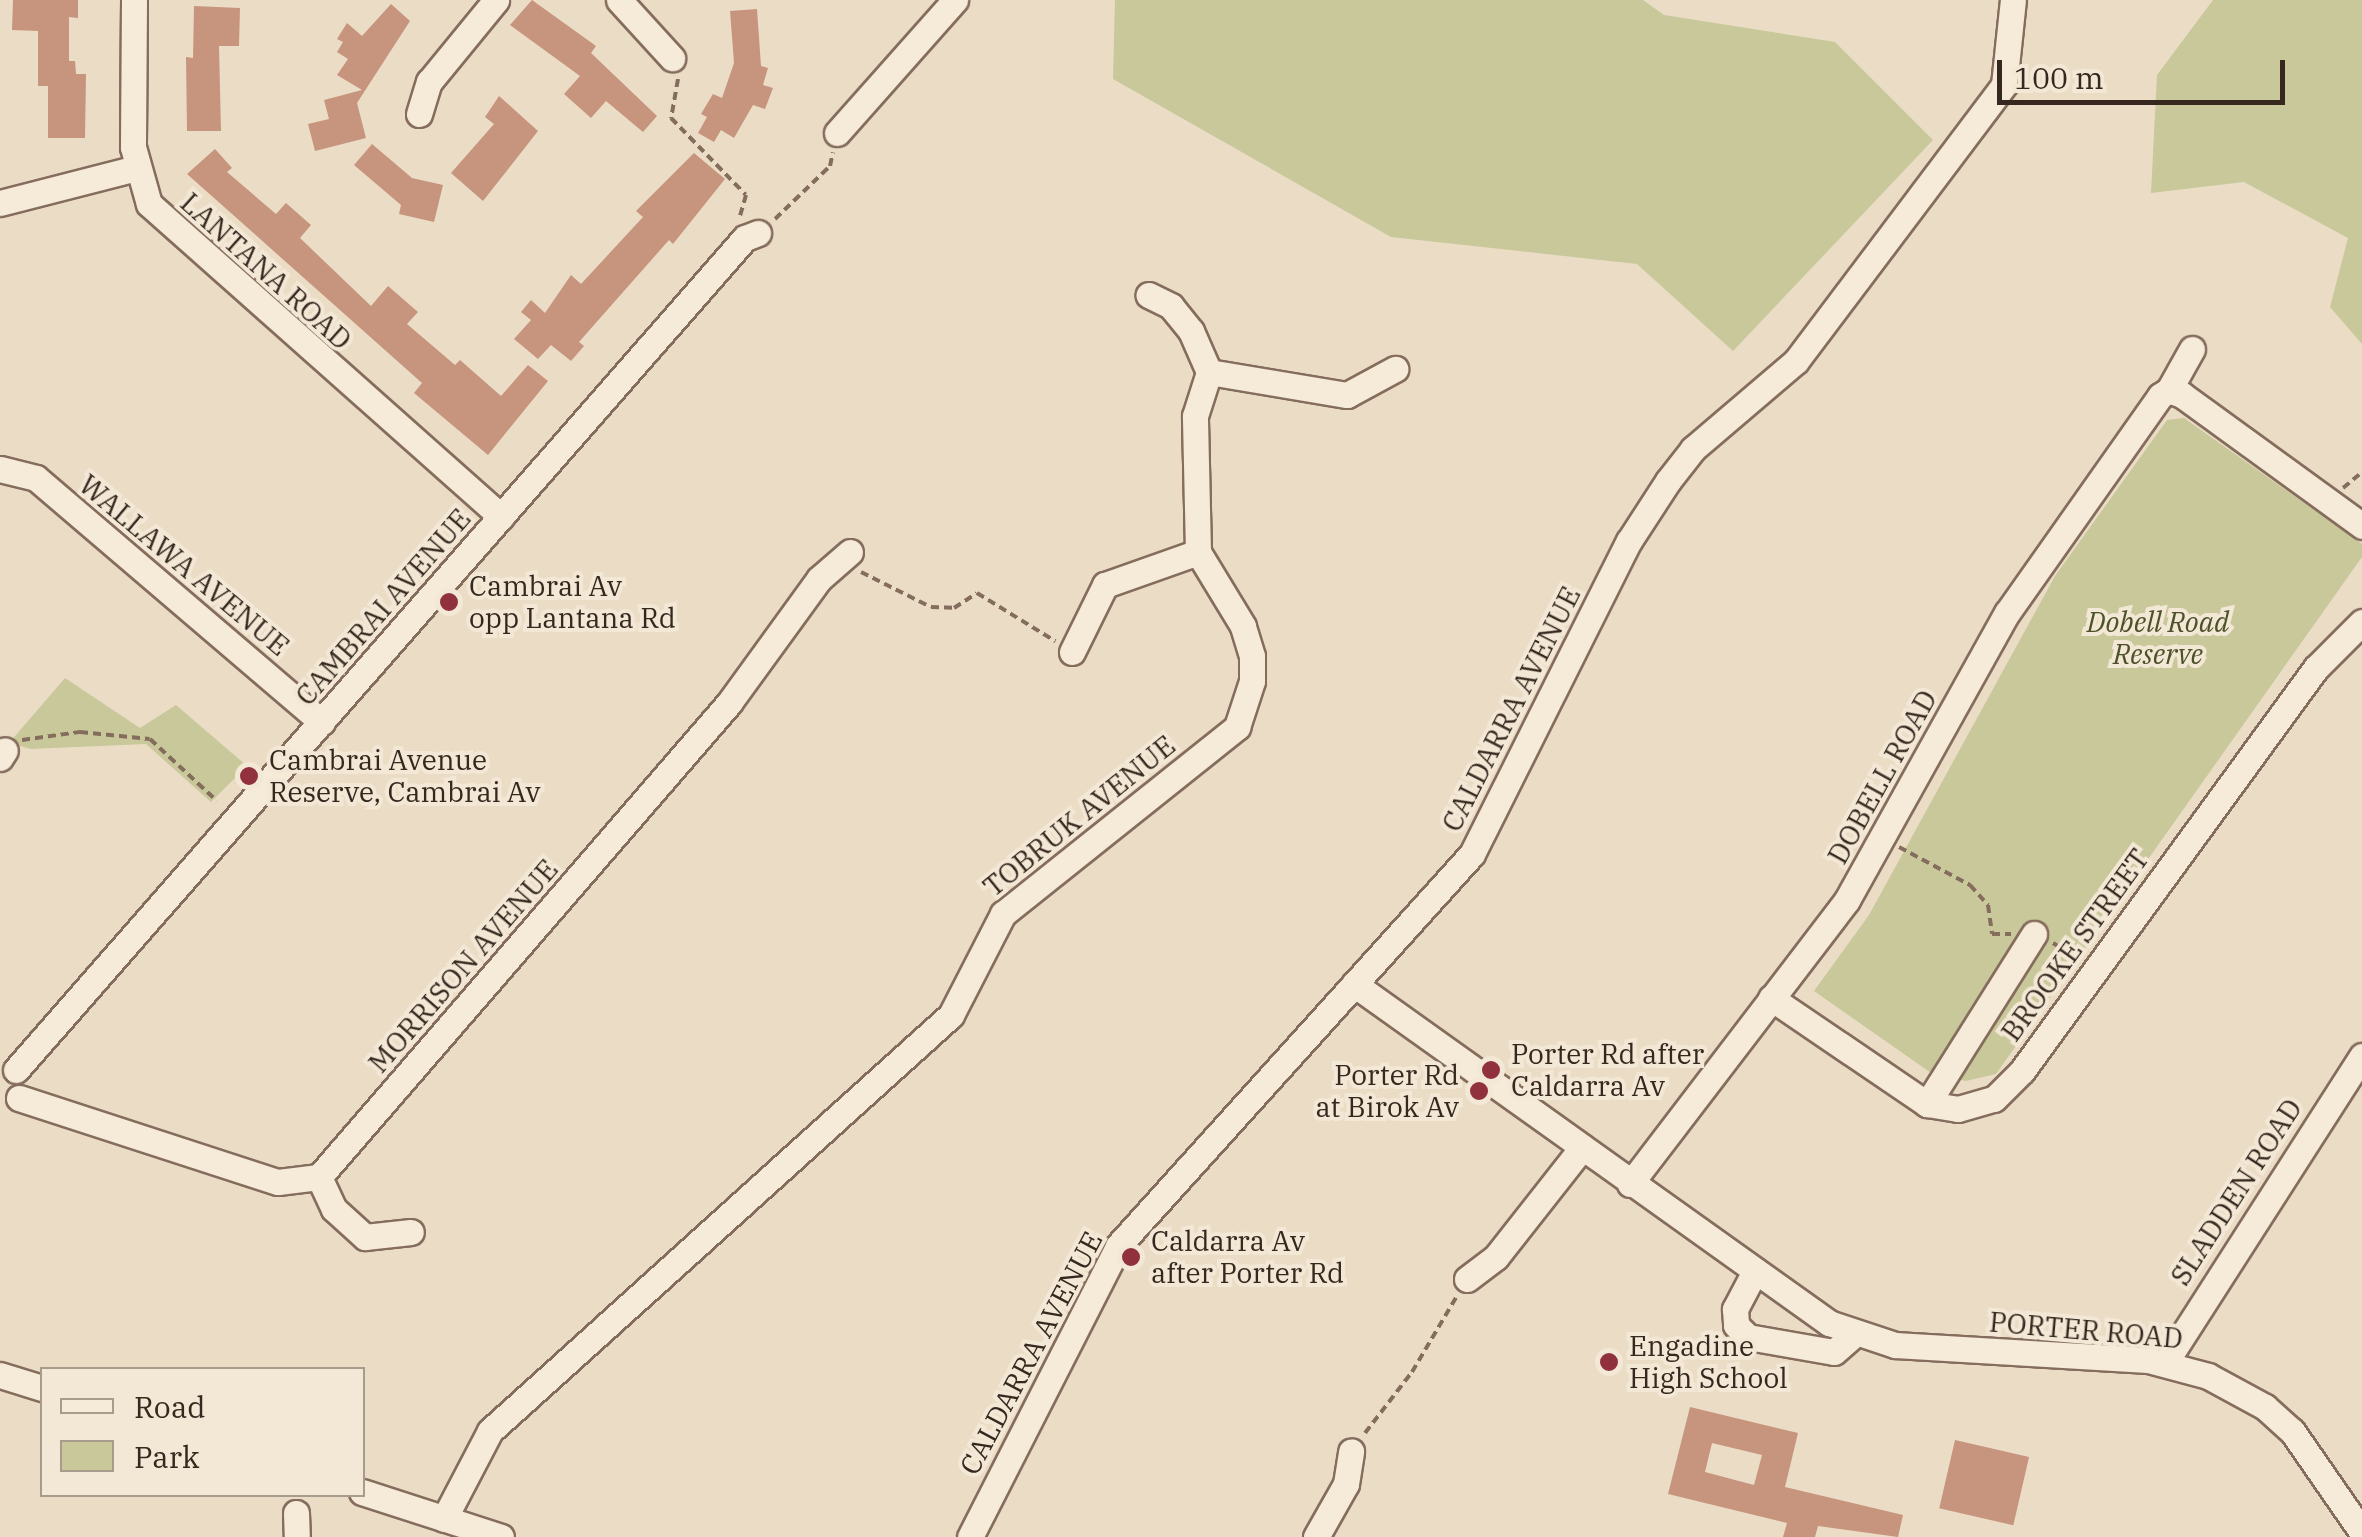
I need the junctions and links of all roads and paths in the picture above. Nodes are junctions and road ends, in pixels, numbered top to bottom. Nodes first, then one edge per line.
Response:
1 (134, 0) edge
2 (496, 0) edge
3 (619, 0) edge
4 (955, 0) edge
5 (2013, 0) edge
6 (669, 54) joint
7 (419, 114) dead end
8 (838, 133) joint
9 (136, 168) junction
10 (0, 203) edge
11 (751, 235) junction
12 (1148, 295) dead end
13 (2192, 349) dead end
14 (1395, 369) dead end
15 (1209, 372) junction
16 (2169, 390) junction
17 (0, 469) edge
18 (501, 517) junction
19 (2362, 526) edge
20 (850, 552) joint
21 (1198, 552) junction
22 (2362, 622) edge
23 (1072, 652) joint
24 (322, 722) junction
25 (2, 754) edge
26 (217, 801) dead end
27 (1883, 837) junction
28 (2046, 939) joint
29 (1354, 984) junction
30 (1770, 998) junction
31 (2362, 1056) edge
32 (8, 1068) edge
33 (10, 1101) edge
34 (1927, 1104) junction
35 (1581, 1149) junction
36 (319, 1177) junction
37 (1630, 1184) junction
38 (411, 1232) dead end
39 (1754, 1273) junction
40 (1467, 1279) joint
41 (1855, 1334) junction
42 (2165, 1363) junction
43 (0, 1374) edge
44 (40, 1387) edge
45 (1351, 1451) joint
46 (365, 1493) edge
47 (444, 1519) junction
48 (2359, 1522) edge
49 (501, 1537) edge
50 (970, 1537) edge
51 (1316, 1537) edge

1 - 9 street, LANTANA ROAD
2 - 7 street
3 - 6 street
4 - 8 street
5 - 29 street, CALDARRA AVENUE
6 - 11 path
8 - 11 path
9 - 10 street
9 - 18 street, LANTANA ROAD
11 - 18 street, CAMBRAI AVENUE
12 - 15 street
13 - 16 street, DOBELL ROAD
14 - 15 street
15 - 21 street
16 - 19 street
16 - 27 street, DOBELL ROAD
17 - 24 street, WALLAWA AVENUE
18 - 24 street, CAMBRAI AVENUE
20 - 23 path
20 - 36 street, MORRISON AVENUE
21 - 23 street
21 - 47 street, TOBRUK AVENUE
22 - 34 street, BROOKE STREET
24 - 32 street, CAMBRAI AVENUE
25 - 26 path
27 - 28 path
27 - 30 street, DOBELL ROAD
28 - 34 street
29 - 35 street, PORTER ROAD
29 - 50 street, CALDARRA AVENUE
30 - 34 street
30 - 37 street, DOBELL ROAD
31 - 42 street, SLADDEN ROAD
32 - 33 street
33 - 36 street
35 - 37 street, PORTER ROAD
35 - 40 street
36 - 38 street
37 - 39 street, PORTER ROAD
39 - 41 street, PORTER ROAD
39 - 41 street
40 - 45 path
41 - 42 street, PORTER ROAD
42 - 48 street, PORTER ROAD
43 - 44 street
45 - 51 street
46 - 47 street
47 - 49 street

